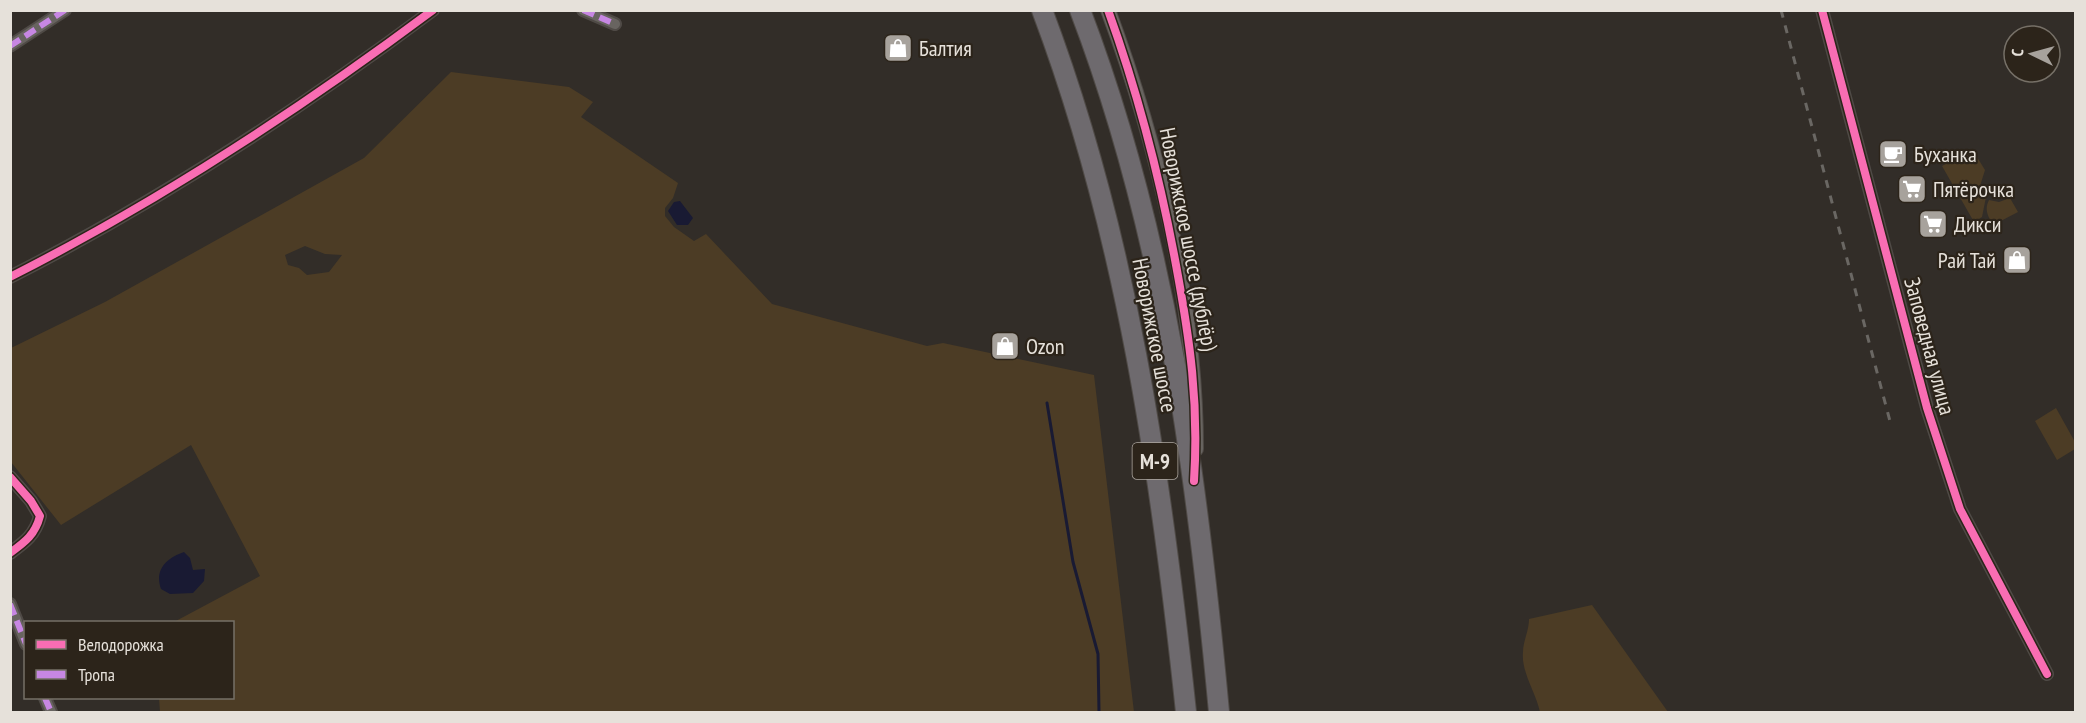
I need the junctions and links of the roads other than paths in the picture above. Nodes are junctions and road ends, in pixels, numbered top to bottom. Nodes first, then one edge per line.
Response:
1 (65, 10) edge
2 (433, 10) edge
3 (583, 10) edge
4 (1042, 10) edge
5 (1080, 10) edge
6 (1108, 10) edge
7 (1822, 10) edge
8 (615, 24) dead end
9 (10, 46) edge
10 (10, 277) edge
11 (10, 477) edge
12 (1194, 481) junction
13 (10, 553) edge
14 (10, 604) edge
15 (24, 639) edge
16 (2047, 674) dead end
17 (1186, 712) edge
18 (1219, 712) edge

1 - 9 street
2 - 10 street
3 - 8 street
4 - 17 highway, Новорижское шоссе / М-9
5 - 12 highway, Новорижское шоссе / М-9
6 - 12 street, Новорижское шоссе (дублёр)
7 - 16 street, Заповедная улица
11 - 13 street
12 - 18 highway, Новорижское шоссе / М-9
14 - 15 street

